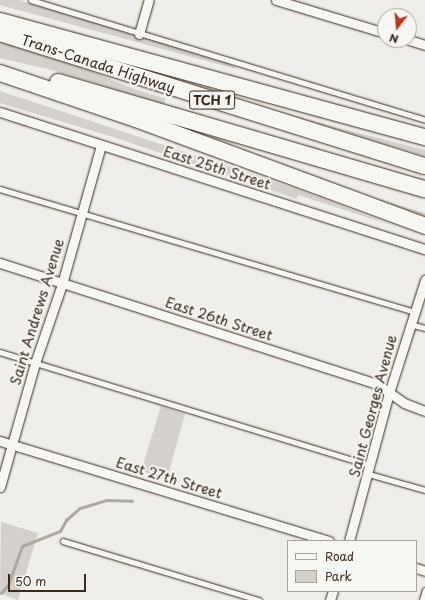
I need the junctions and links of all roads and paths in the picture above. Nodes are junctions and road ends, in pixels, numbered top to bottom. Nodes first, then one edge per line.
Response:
1 (31, 0) edge
2 (149, 0) edge
3 (276, 0) edge
4 (0, 21) edge
5 (377, 31) edge
6 (0, 33) edge
7 (139, 34) junction
8 (0, 67) edge
9 (0, 73) edge
10 (0, 112) edge
11 (425, 120) edge
12 (425, 137) edge
13 (101, 145) junction
14 (425, 166) edge
15 (0, 189) edge
16 (425, 189) edge
17 (81, 214) junction
18 (425, 226) edge
19 (425, 249) edge
20 (0, 263) edge
21 (425, 280) edge
22 (62, 284) junction
23 (414, 312) junction
24 (410, 324) junction
25 (425, 328) edge
26 (0, 352) edge
27 (35, 363) junction
28 (389, 393) junction
29 (425, 411) edge
30 (0, 441) edge
31 (11, 444) junction
32 (370, 470) junction
33 (0, 487) edge
34 (425, 490) edge
35 (326, 540) edge
36 (349, 540) edge
37 (63, 541) dead end
38 (425, 590) edge
39 (259, 600) edge
40 (422, 600) edge

1 - 7 lane
2 - 7 street
3 - 5 street
4 - 12 highway
6 - 14 highway, Trans-Canada Highway / TCH 1
7 - 11 lane
8 - 16 highway, Trans-Canada Highway / TCH 1
9 - 18 highway
10 - 13 street, East 25th Street
13 - 17 street, Saint Andrews Avenue
13 - 19 street, East 25th Street
15 - 17 lane
17 - 22 street, Saint Andrews Avenue
17 - 23 lane
20 - 22 street, East 26th Street
21 - 23 street, Saint Georges Avenue
22 - 27 street, Saint Andrews Avenue
22 - 28 street, East 26th Street
23 - 24 street, Saint Georges Avenue
24 - 25 lane
24 - 28 street, Saint Georges Avenue
26 - 27 lane
27 - 31 street, Saint Andrews Avenue
27 - 32 lane
28 - 29 street, East 26th Street
28 - 32 street, Saint Georges Avenue
30 - 31 street, East 27th Street
31 - 33 street, Saint Andrews Avenue
31 - 35 street, East 27th Street
32 - 34 lane
32 - 36 street, Saint Georges Avenue
37 - 39 lane
38 - 40 lane

